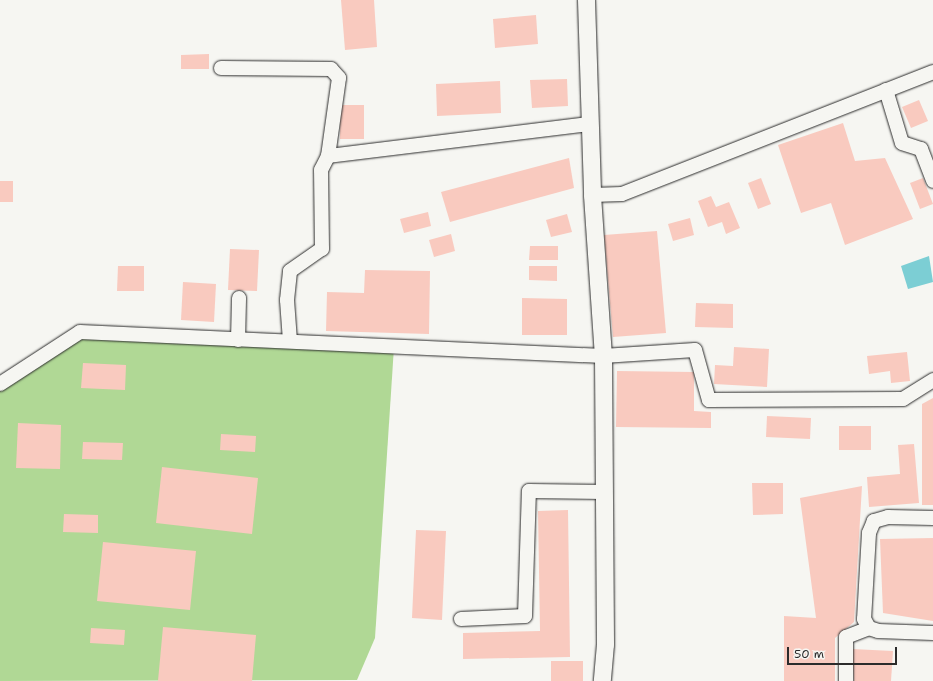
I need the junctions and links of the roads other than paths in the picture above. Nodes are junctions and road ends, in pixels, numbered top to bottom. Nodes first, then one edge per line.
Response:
1 (586, 0) edge
2 (221, 68) dead end
3 (933, 72) edge
4 (886, 90) junction
5 (590, 124) junction
6 (328, 156) junction
7 (933, 181) edge
8 (592, 196) junction
9 (239, 298) dead end
10 (238, 340) junction
11 (290, 341) junction
12 (603, 356) junction
13 (933, 380) edge
14 (0, 384) edge
15 (604, 492) junction
16 (933, 518) edge
17 (460, 619) dead end
18 (870, 628) junction
19 (933, 633) edge
20 (602, 681) edge
21 (846, 681) edge

1 - 5 street
2 - 6 street
3 - 4 street
4 - 7 street
4 - 8 street
5 - 6 street
5 - 8 street
6 - 11 street
8 - 12 street
9 - 10 street
10 - 11 street
10 - 14 street
11 - 12 street
12 - 13 street
12 - 15 street
15 - 17 street
15 - 20 street
16 - 18 street
18 - 19 street
18 - 21 street

